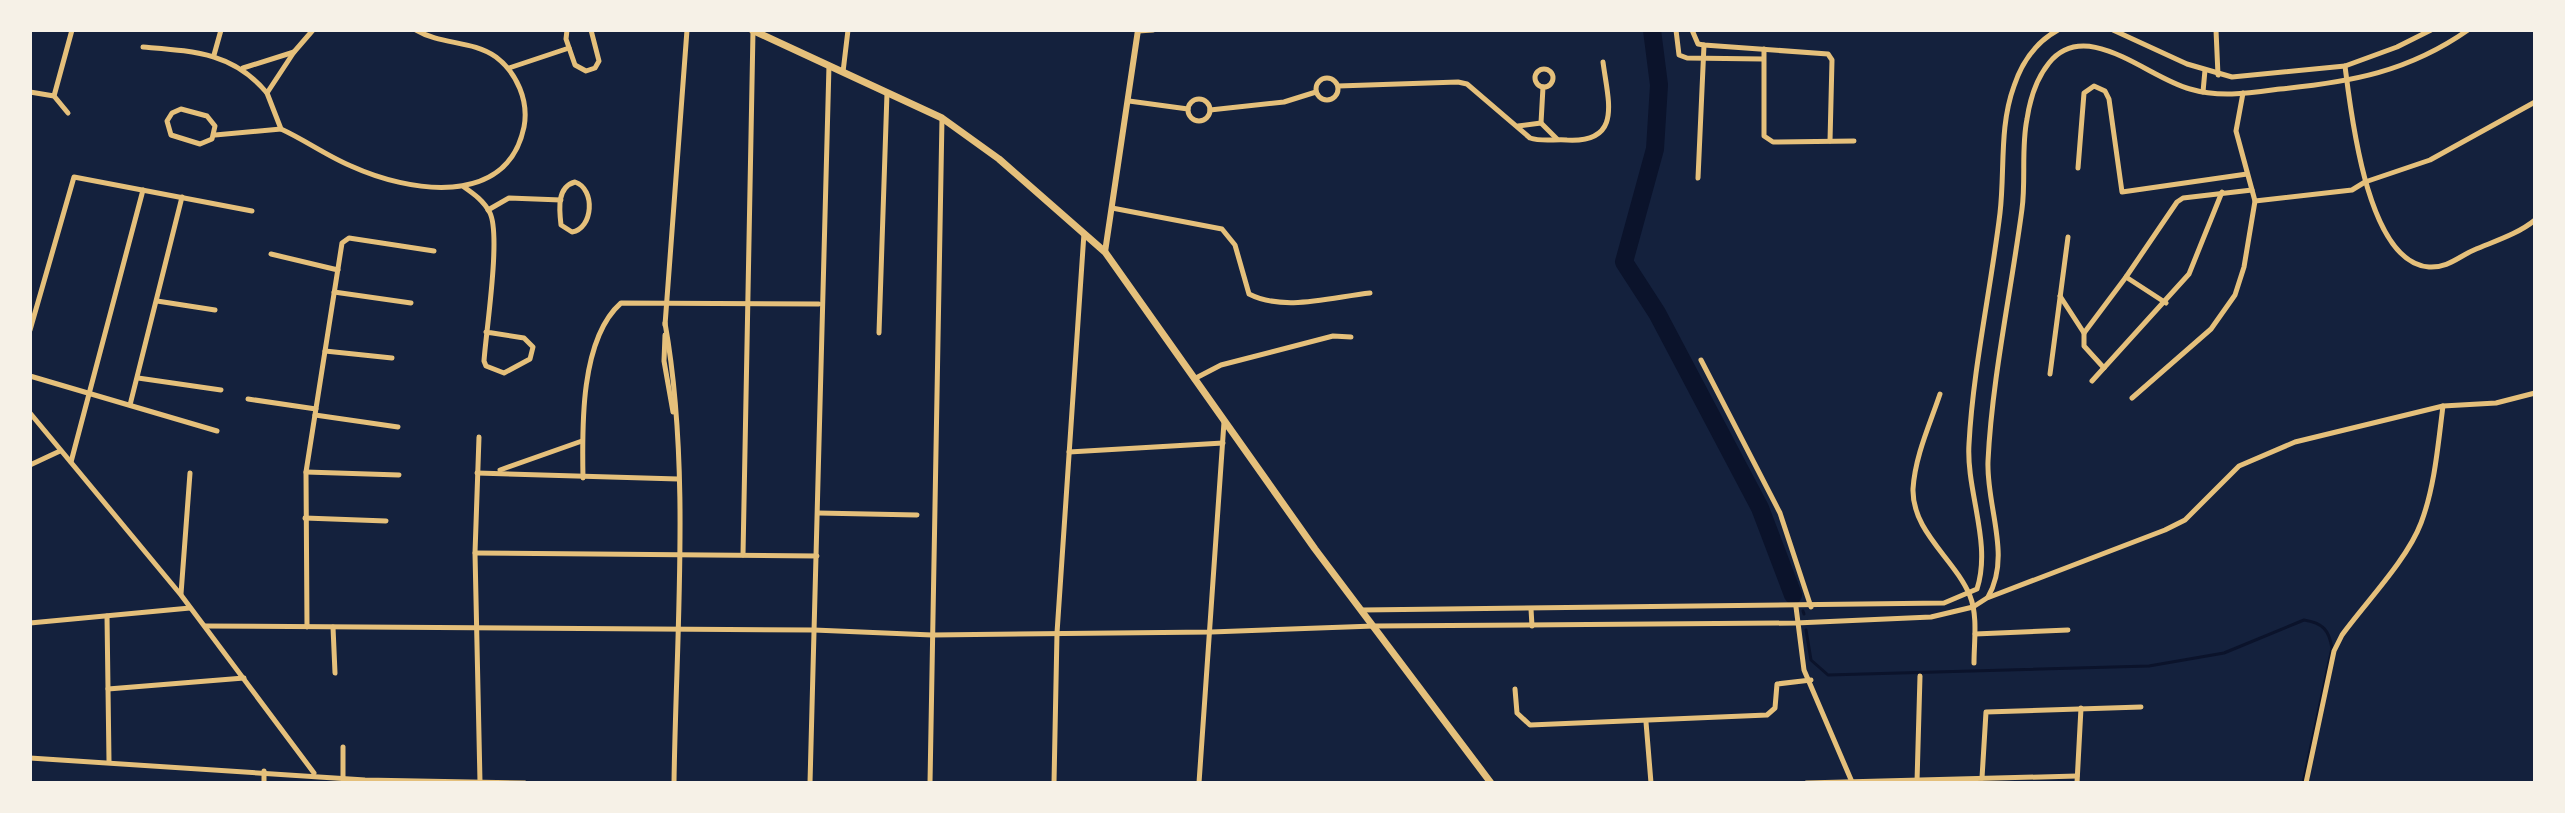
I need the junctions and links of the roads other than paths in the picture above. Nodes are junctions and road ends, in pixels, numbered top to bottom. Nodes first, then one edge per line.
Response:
1 (72, 30) edge
2 (221, 30) edge
3 (313, 30) edge
4 (416, 30) edge
5 (567, 30) edge
6 (591, 30) edge
7 (687, 30) edge
8 (752, 30) edge
9 (848, 30) edge
10 (1153, 30) edge
11 (1676, 30) edge
12 (1692, 30) edge
13 (2058, 30) edge
14 (2113, 30) edge
15 (2216, 30) edge
16 (2431, 30) edge
17 (2468, 30) edge
18 (1138, 31) edge
19 (1704, 45) junction
20 (143, 47) dead end
21 (569, 48) junction
22 (1764, 49) junction
23 (294, 52) junction
24 (214, 55) junction
25 (1702, 57) junction
26 (1763, 59) junction
27 (1603, 62) dead end
28 (829, 65) junction
29 (2345, 66) junction
30 (242, 68) junction
31 (509, 68) junction
32 (2205, 70) junction
33 (843, 72) junction
34 (2218, 75) junction
35 (2347, 82) junction
36 (1338, 86) junction
37 (1543, 87) dead end
38 (30, 92) edge
39 (887, 92) junction
40 (1316, 92) junction
41 (2203, 92) junction
42 (267, 93) junction
43 (2243, 93) junction
44 (54, 96) junction
45 (1129, 101) junction
46 (2535, 102) edge
47 (1188, 109) junction
48 (1210, 110) junction
49 (68, 113) dead end
50 (942, 118) junction
51 (1541, 123) junction
52 (1516, 126) junction
53 (281, 129) junction
54 (215, 135) junction
55 (1558, 139) junction
56 (1830, 141) junction
57 (1854, 141) dead end
58 (2078, 168) dead end
59 (2247, 174) junction
60 (1698, 178) dead end
61 (2365, 182) junction
62 (464, 187) junction
63 (143, 190) junction
64 (2252, 190) junction
65 (2222, 192) junction
66 (182, 197) junction
67 (561, 200) junction
68 (2255, 201) junction
69 (1112, 208) junction
70 (488, 210) junction
71 (252, 211) dead end
72 (2535, 220) edge
73 (1084, 232) junction
74 (2068, 237) dead end
75 (434, 251) dead end
76 (1105, 252) junction
77 (271, 254) dead end
78 (338, 270) junction
79 (2126, 277) junction
80 (334, 292) junction
81 (1370, 293) dead end
82 (2060, 296) junction
83 (157, 301) junction
84 (666, 301) junction
85 (748, 301) junction
86 (411, 303) dead end
87 (2166, 303) junction
88 (820, 304) junction
89 (215, 310) dead end
90 (30, 330) edge
91 (486, 332) junction
92 (879, 333) dead end
93 (2084, 333) junction
94 (1351, 337) dead end
95 (325, 351) junction
96 (392, 358) dead end
97 (1701, 360) dead end
98 (2104, 368) junction
99 (2050, 374) dead end
100 (30, 376) edge
101 (138, 378) junction
102 (1194, 379) junction
103 (2092, 381) dead end
104 (221, 390) dead end
105 (2535, 393) edge
106 (89, 394) junction
107 (1940, 394) dead end
108 (2132, 398) dead end
109 (248, 399) dead end
110 (130, 405) junction
111 (2443, 406) junction
112 (315, 412) junction
113 (30, 413) edge
114 (1224, 422) junction
115 (398, 427) dead end
116 (217, 431) dead end
117 (479, 437) dead end
118 (582, 441) junction
119 (1223, 443) junction
120 (60, 451) junction
121 (1069, 452) junction
122 (71, 463) junction
123 (30, 464) edge
124 (306, 472) junction
125 (495, 472) junction
126 (190, 473) dead end
127 (477, 473) junction
128 (399, 475) dead end
129 (583, 478) junction
130 (678, 479) junction
131 (818, 513) junction
132 (917, 515) dead end
133 (305, 518) junction
134 (386, 521) dead end
135 (475, 553) junction
136 (677, 555) junction
137 (743, 555) junction
138 (817, 556) junction
139 (1969, 594) junction
140 (181, 595) junction
141 (1987, 598) junction
142 (1796, 607) junction
143 (1811, 607) junction
144 (1973, 607) junction
145 (190, 608) junction
146 (1531, 609) junction
147 (1362, 610) junction
148 (107, 616) junction
149 (30, 623) edge
150 (1796, 623) junction
151 (205, 626) junction
152 (1374, 626) junction
153 (1532, 626) junction
154 (307, 627) junction
155 (333, 627) junction
156 (477, 628) junction
157 (676, 629) junction
158 (814, 630) junction
159 (2068, 630) dead end
160 (1211, 632) junction
161 (1057, 633) junction
162 (1975, 634) junction
163 (932, 635) junction
164 (1974, 663) dead end
165 (335, 673) dead end
166 (1920, 676) dead end
167 (244, 678) junction
168 (1811, 680) junction
169 (108, 689) junction
170 (1515, 689) dead end
171 (2141, 707) dead end
172 (2081, 708) junction
173 (1646, 722) junction
174 (343, 747) dead end
175 (30, 758) edge
176 (109, 761) junction
177 (264, 771) junction
178 (315, 774) junction
179 (343, 777) junction
180 (1982, 778) junction
181 (2077, 780) edge
182 (365, 781) edge
183 (480, 782) edge
184 (1852, 782) edge
185 (1917, 782) edge
186 (264, 783) edge
187 (525, 783) edge
188 (674, 783) edge
189 (810, 783) edge
190 (930, 783) edge
191 (1054, 783) edge
192 (1199, 783) edge
193 (1491, 783) edge
194 (1651, 783) edge
195 (1806, 783) edge
196 (2306, 783) edge

1 - 44 street
2 - 24 street
3 - 23 street
4 - 31 street
5 - 21 street
6 - 21 street
7 - 84 street
8 - 28 main road
8 - 85 street
9 - 33 street
10 - 18 street
11 - 25 street
12 - 19 street
13 - 139 street
14 - 32 street
15 - 34 street
16 - 29 street
17 - 35 street
18 - 45 street
19 - 22 street
19 - 25 street
20 - 24 street
21 - 31 street
22 - 26 street
22 - 56 street
23 - 30 street
23 - 42 street
24 - 30 street
25 - 26 street
25 - 60 street
26 - 56 street
27 - 55 street
28 - 33 main road
28 - 88 street
29 - 34 street
29 - 35 street
30 - 42 street
31 - 62 street
32 - 34 street
32 - 41 street
33 - 39 main road
35 - 43 street
35 - 61 street
36 - 40 street
36 - 40 street
36 - 52 street
37 - 51 street
38 - 44 street
39 - 50 main road
39 - 92 street
40 - 48 street
41 - 43 street
41 - 141 street
42 - 53 street
43 - 59 street
44 - 49 street
45 - 47 street
45 - 69 street
46 - 61 street
47 - 48 street
47 - 48 street
50 - 73 main road
50 - 163 street
51 - 52 street
51 - 55 street
52 - 55 street
53 - 54 street
53 - 62 street
54 - 54 street
56 - 57 street
58 - 59 street
59 - 64 street
61 - 68 street
61 - 72 street
62 - 70 street
63 - 66 street
63 - 90 street
63 - 106 street
64 - 65 street
64 - 68 street
65 - 79 street
65 - 87 street
66 - 71 street
66 - 83 street
67 - 67 street
67 - 70 street
68 - 108 street
69 - 76 street
69 - 81 street
70 - 91 street
73 - 76 main road
73 - 121 street
74 - 82 street
75 - 78 street
76 - 102 main road
77 - 78 street
78 - 80 street
79 - 87 street
79 - 93 street
80 - 86 street
80 - 95 street
82 - 93 street
82 - 99 street
83 - 89 street
83 - 101 street
84 - 85 street
84 - 118 street
84 - 130 street
85 - 88 street
85 - 137 street
87 - 98 street
88 - 131 street
91 - 91 street
93 - 98 street
94 - 102 street
95 - 96 street
95 - 112 street
97 - 143 street
98 - 103 street
100 - 106 street
101 - 104 street
101 - 110 street
102 - 114 main road
105 - 111 street
106 - 110 street
106 - 122 street
107 - 139 street
109 - 112 street
110 - 116 street
111 - 141 street
111 - 196 street
112 - 115 street
112 - 124 street
113 - 120 street
114 - 119 street
114 - 147 main road
117 - 127 street
118 - 125 street
118 - 129 street
119 - 121 street
119 - 160 street
120 - 122 street
120 - 123 street
121 - 161 street
122 - 140 street
124 - 128 street
124 - 133 street
125 - 127 street
125 - 129 street
126 - 140 street
127 - 135 street
129 - 130 street
130 - 136 street
131 - 132 street
131 - 138 street
133 - 134 street
133 - 154 street
135 - 136 street
135 - 156 street
136 - 137 street
136 - 157 street
137 - 138 street
138 - 158 street
139 - 143 street
139 - 144 street
140 - 145 street
141 - 144 street
142 - 143 street
142 - 146 street
142 - 150 street
144 - 150 street
144 - 162 street
145 - 148 street
145 - 151 street
146 - 147 street
146 - 153 street
147 - 152 main road
148 - 149 street
148 - 169 street
150 - 153 street
150 - 168 street
151 - 154 street
151 - 167 street
152 - 153 street
152 - 160 street
152 - 193 main road
154 - 155 street
155 - 156 street
155 - 165 street
156 - 157 street
156 - 183 street
157 - 158 street
157 - 188 street
158 - 163 street
158 - 189 street
159 - 162 street
160 - 161 street
160 - 192 street
161 - 163 street
161 - 191 street
162 - 164 street
163 - 190 street
166 - 185 street
167 - 169 street
167 - 178 street
168 - 173 street
168 - 184 street
169 - 176 street
170 - 173 street
171 - 172 street
172 - 180 street
172 - 181 street
173 - 194 street
174 - 179 street
175 - 176 street
176 - 177 street
177 - 178 street
177 - 186 street
178 - 179 street
179 - 182 street
180 - 181 street
180 - 185 street
182 - 183 street
183 - 187 street
184 - 185 street
184 - 195 street

